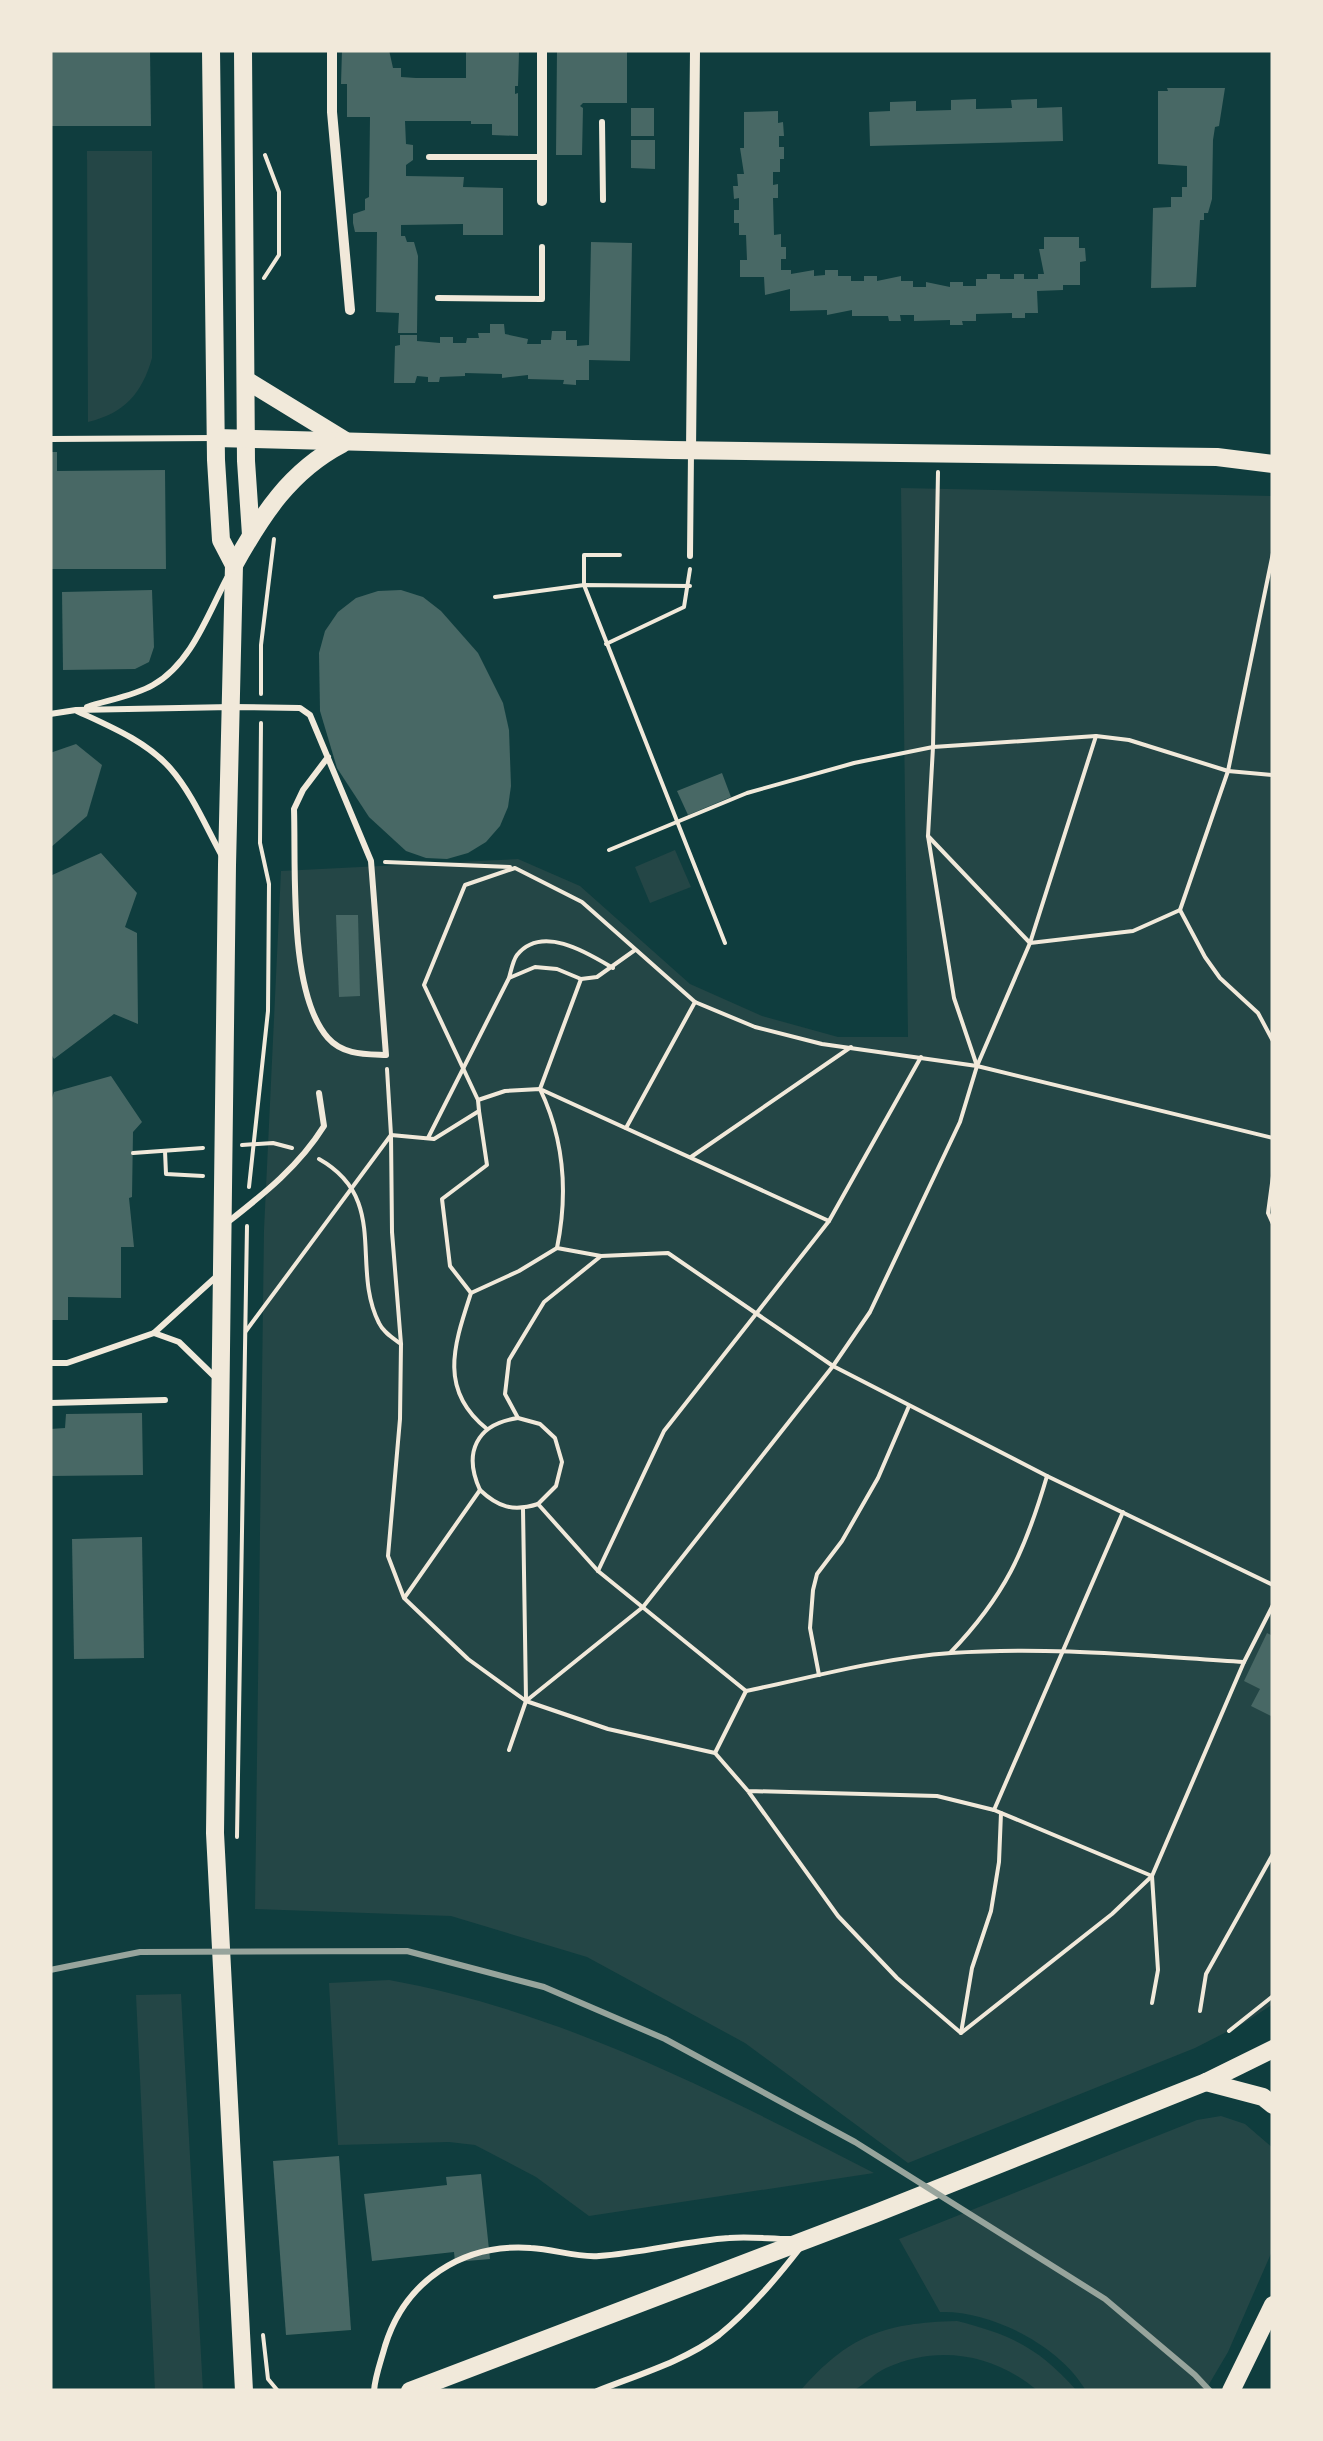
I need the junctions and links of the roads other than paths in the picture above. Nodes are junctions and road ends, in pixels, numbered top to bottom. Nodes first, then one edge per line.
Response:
1 (211, 50) edge
2 (243, 50) edge
3 (332, 50) edge
4 (542, 50) edge
5 (696, 50) edge
6 (602, 122) dead end
7 (429, 157) dead end
8 (542, 157) junction
9 (604, 200) dead end
10 (542, 201) dead end
11 (542, 246) dead end
12 (438, 298) dead end
13 (350, 310) dead end
14 (246, 380) junction
15 (216, 438) junction
16 (50, 439) edge
17 (246, 440) junction
18 (346, 441) junction
19 (691, 450) junction
20 (1273, 464) edge
21 (251, 535) junction
22 (690, 556) road end
23 (234, 565) junction
24 (231, 707) junction
25 (76, 710) junction
26 (50, 714) edge
27 (328, 757) junction
28 (227, 865) junction
29 (320, 1093) dead end
30 (223, 1226) junction
31 (222, 1272) junction
32 (154, 1333) junction
33 (50, 1363) edge
34 (220, 1382) junction
35 (165, 1400) dead end
36 (50, 1403) edge
37 (1273, 2050) edge
38 (1206, 2082) junction
39 (1273, 2105) edge
40 (807, 2240) junction
41 (1273, 2305) edge
42 (1234, 2384) edge
43 (244, 2391) edge
44 (374, 2391) edge
45 (410, 2391) edge
46 (597, 2391) edge

1 - 15 main road
2 - 14 main road
3 - 13 street
4 - 8 street
5 - 19 street
6 - 9 lane
7 - 8 lane
8 - 10 street
11 - 12 lane
14 - 17 main road
14 - 18 main road
15 - 16 lane
15 - 17 main road
15 - 23 main road
17 - 18 main road
17 - 21 main road
18 - 19 main road
18 - 21 main road
19 - 20 main road
19 - 22 lane
21 - 23 main road
23 - 24 main road
23 - 25 lane
24 - 25 lane
24 - 27 lane
24 - 28 main road
25 - 26 lane
25 - 28 lane
27 - 27 lane
28 - 30 main road
29 - 30 lane
30 - 31 main road
31 - 32 lane
31 - 34 main road
32 - 33 lane
32 - 34 lane
34 - 43 main road
35 - 36 lane
37 - 38 main road
38 - 39 main road
38 - 40 main road
40 - 44 lane
40 - 45 main road
40 - 46 lane
41 - 42 main road

